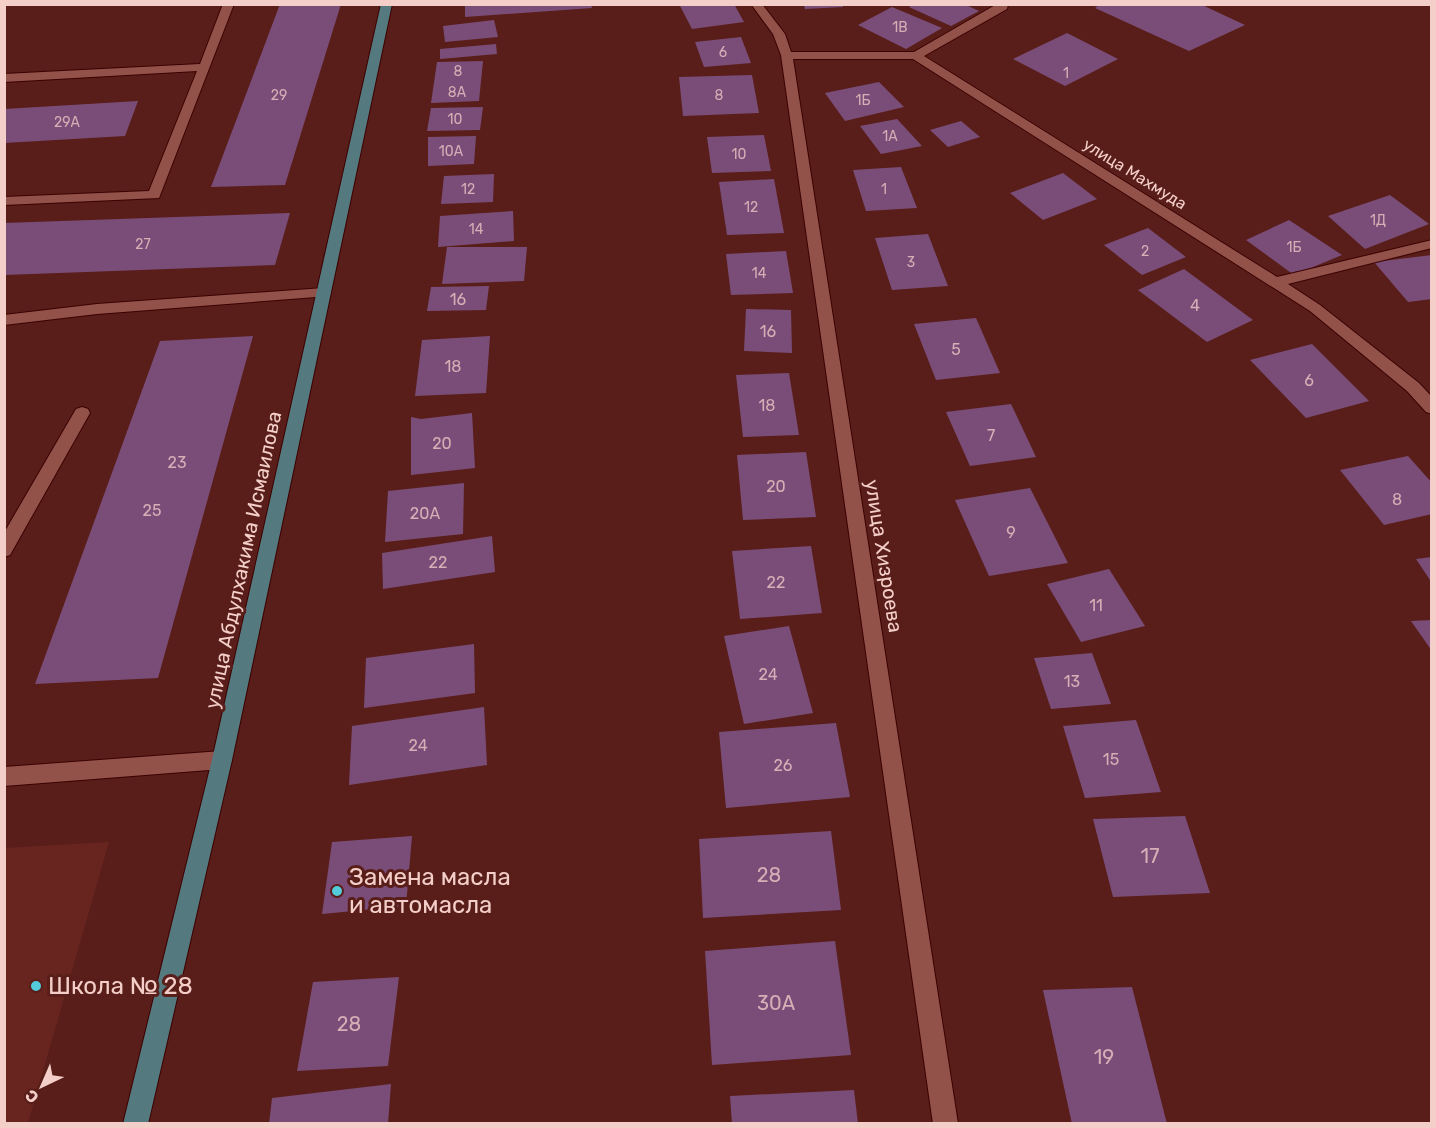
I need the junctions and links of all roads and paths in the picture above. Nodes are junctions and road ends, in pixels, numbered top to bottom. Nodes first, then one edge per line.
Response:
1 (229, 4) edge
2 (387, 4) edge
3 (756, 4) edge
4 (1002, 4) edge
5 (787, 55) junction
6 (916, 56) junction
7 (205, 66) junction
8 (4, 78) edge
9 (4, 201) edge
10 (1431, 244) edge
11 (1277, 282) junction
12 (324, 293) junction
13 (4, 320) edge
14 (1431, 408) edge
15 (82, 413) dead end
16 (4, 550) edge
17 (222, 760) junction
18 (4, 777) edge
19 (135, 1124) edge
20 (946, 1124) edge

1 - 7 street
2 - 12 main road, улица Абдулхакима Исмаилова
3 - 5 street, улица Хизроева
4 - 6 street
5 - 6 street
5 - 20 street, улица Хизроева
6 - 11 street, улица Махмуда
7 - 8 street
7 - 9 street
10 - 11 street
11 - 14 street, улица Махмуда
12 - 13 street
12 - 17 main road, улица Абдулхакима Исмаилова
15 - 16 street
17 - 18 street
17 - 19 main road, улица Абдулхакима Исмаилова

